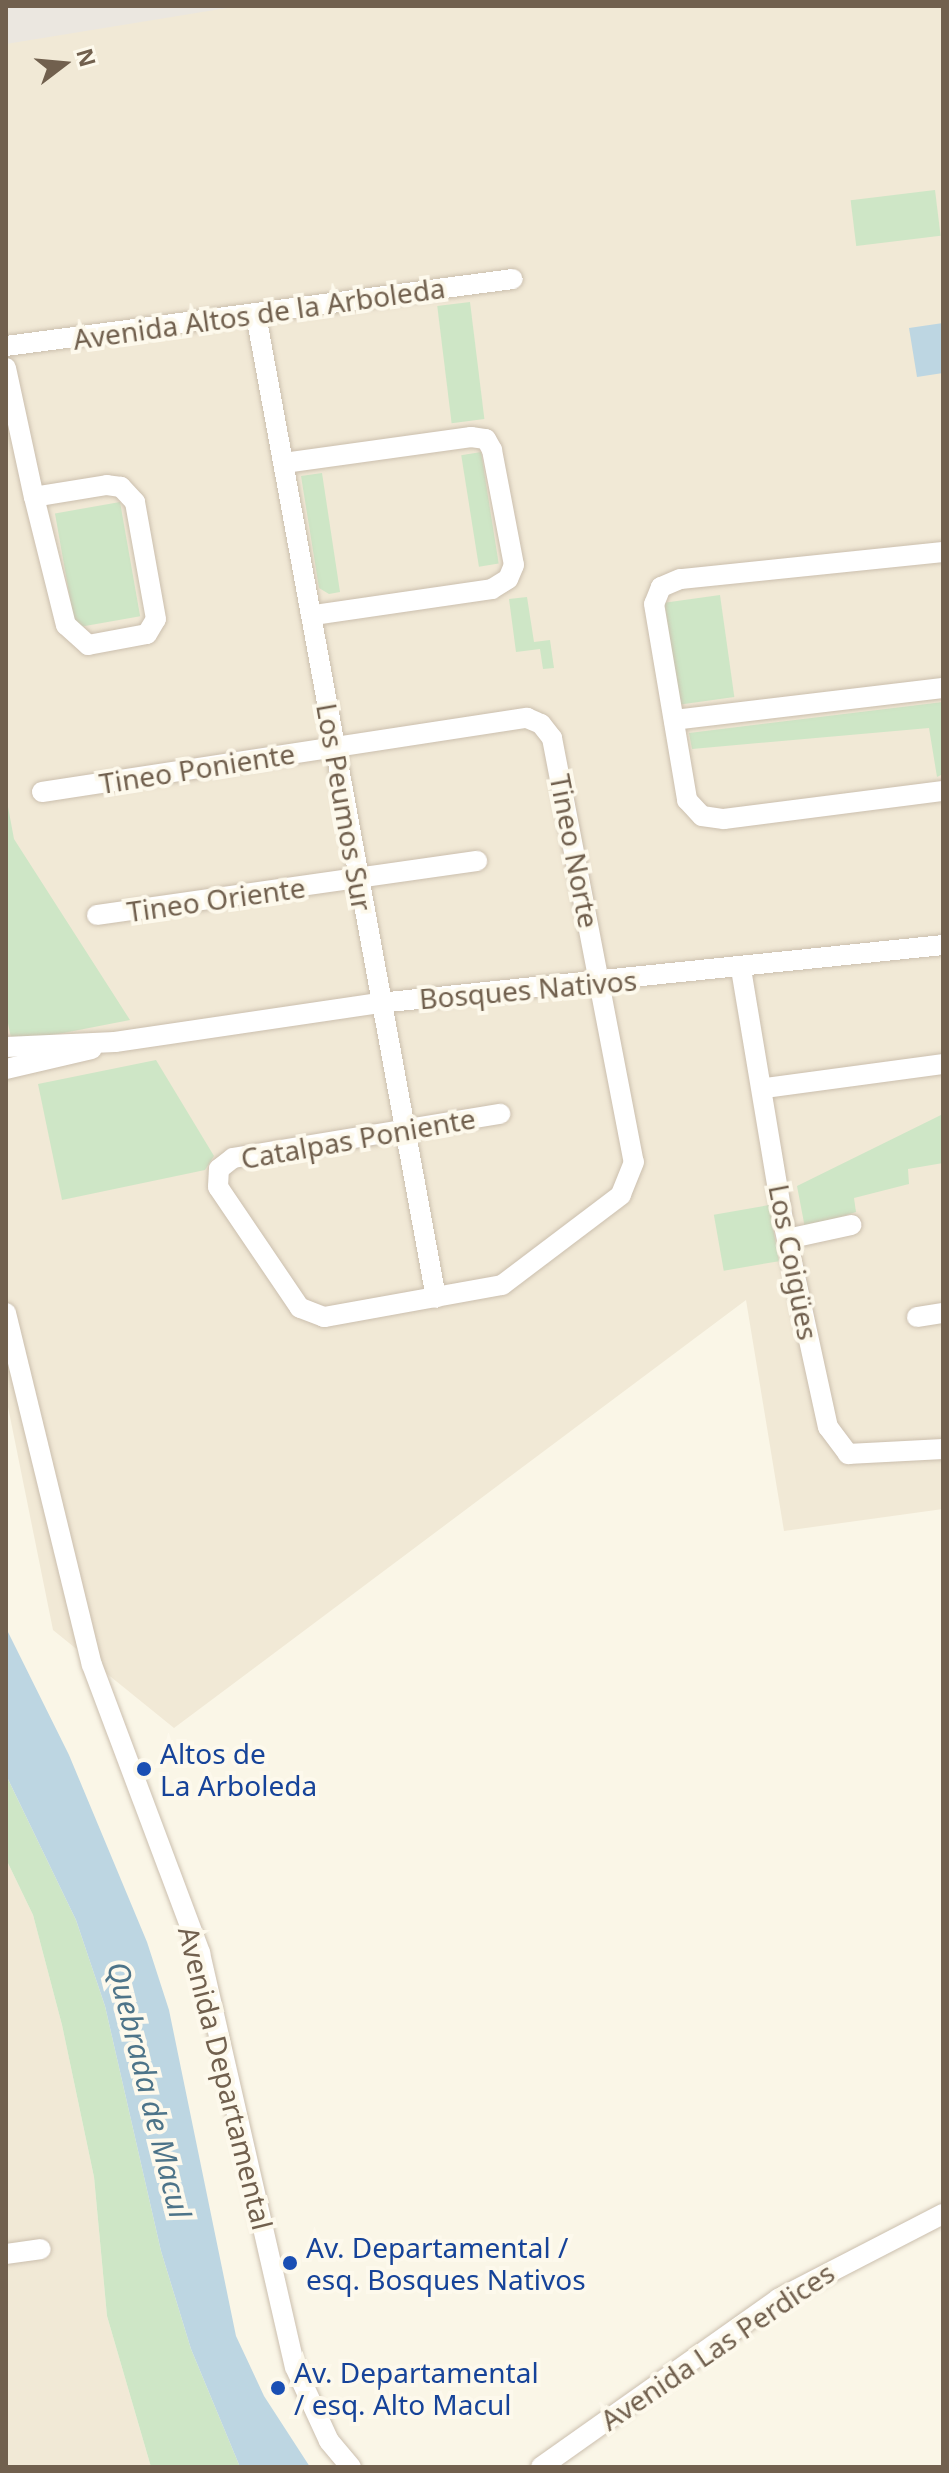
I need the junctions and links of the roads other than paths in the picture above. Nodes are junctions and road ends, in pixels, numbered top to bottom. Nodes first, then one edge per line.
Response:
1 (513, 279) dead end
2 (256, 315) junction
3 (6, 346) edge
4 (6, 368) edge
5 (284, 463) junction
6 (34, 497) junction
7 (943, 552) edge
8 (313, 615) junction
9 (943, 688) edge
10 (674, 720) junction
11 (541, 724) joint
12 (334, 746) junction
13 (943, 791) edge
14 (42, 792) dead end
15 (477, 861) dead end
16 (359, 880) junction
17 (97, 915) dead end
18 (943, 945) edge
19 (741, 969) junction
20 (602, 982) junction
21 (379, 1003) junction
22 (115, 1042) junction
23 (6, 1047) edge
24 (943, 1064) edge
25 (6, 1069) edge
26 (765, 1088) junction
27 (500, 1114) dead end
28 (402, 1130) junction
29 (851, 1225) dead end
30 (787, 1239) junction
31 (436, 1298) junction
32 (6, 1313) edge
33 (943, 1313) edge
34 (917, 1317) dead end
35 (943, 1449) edge
36 (943, 2214) edge
37 (41, 2249) dead end
38 (6, 2254) edge
39 (351, 2467) edge
40 (541, 2467) edge

1 - 2 street, Avenida Altos de la Arboleda
2 - 3 street, Avenida Altos de la Arboleda
2 - 5 street, Los Peumos Sur
4 - 6 street
5 - 8 street, Los Peumos Sur
5 - 8 street
6 - 6 street
7 - 10 street
8 - 12 street, Los Peumos Sur
9 - 10 street
10 - 13 street
11 - 12 street, Tineo Poniente
11 - 20 street, Tineo Norte
12 - 14 street, Tineo Poniente
12 - 16 street, Los Peumos Sur
15 - 16 street, Tineo Oriente
16 - 17 street, Tineo Oriente
16 - 21 street, Los Peumos Sur
18 - 19 street, Bosques Nativos
19 - 20 street, Bosques Nativos
19 - 26 street, Los Coigües
20 - 21 street, Bosques Nativos
20 - 31 street, Tineo Norte
21 - 22 street, Bosques Nativos
21 - 28 street, Los Peumos Sur
22 - 23 street, Bosques Nativos
22 - 25 street, Bosques Nativos
24 - 26 street
26 - 30 street, Los Coigües
27 - 28 street, Catalpas Poniente
28 - 31 street, Los Peumos Sur
28 - 31 street, Catalpas Poniente
29 - 30 street
30 - 35 street, Los Coigües
32 - 39 street, Avenida Departamental
33 - 34 street
36 - 40 street, Avenida Las Perdices
37 - 38 street

